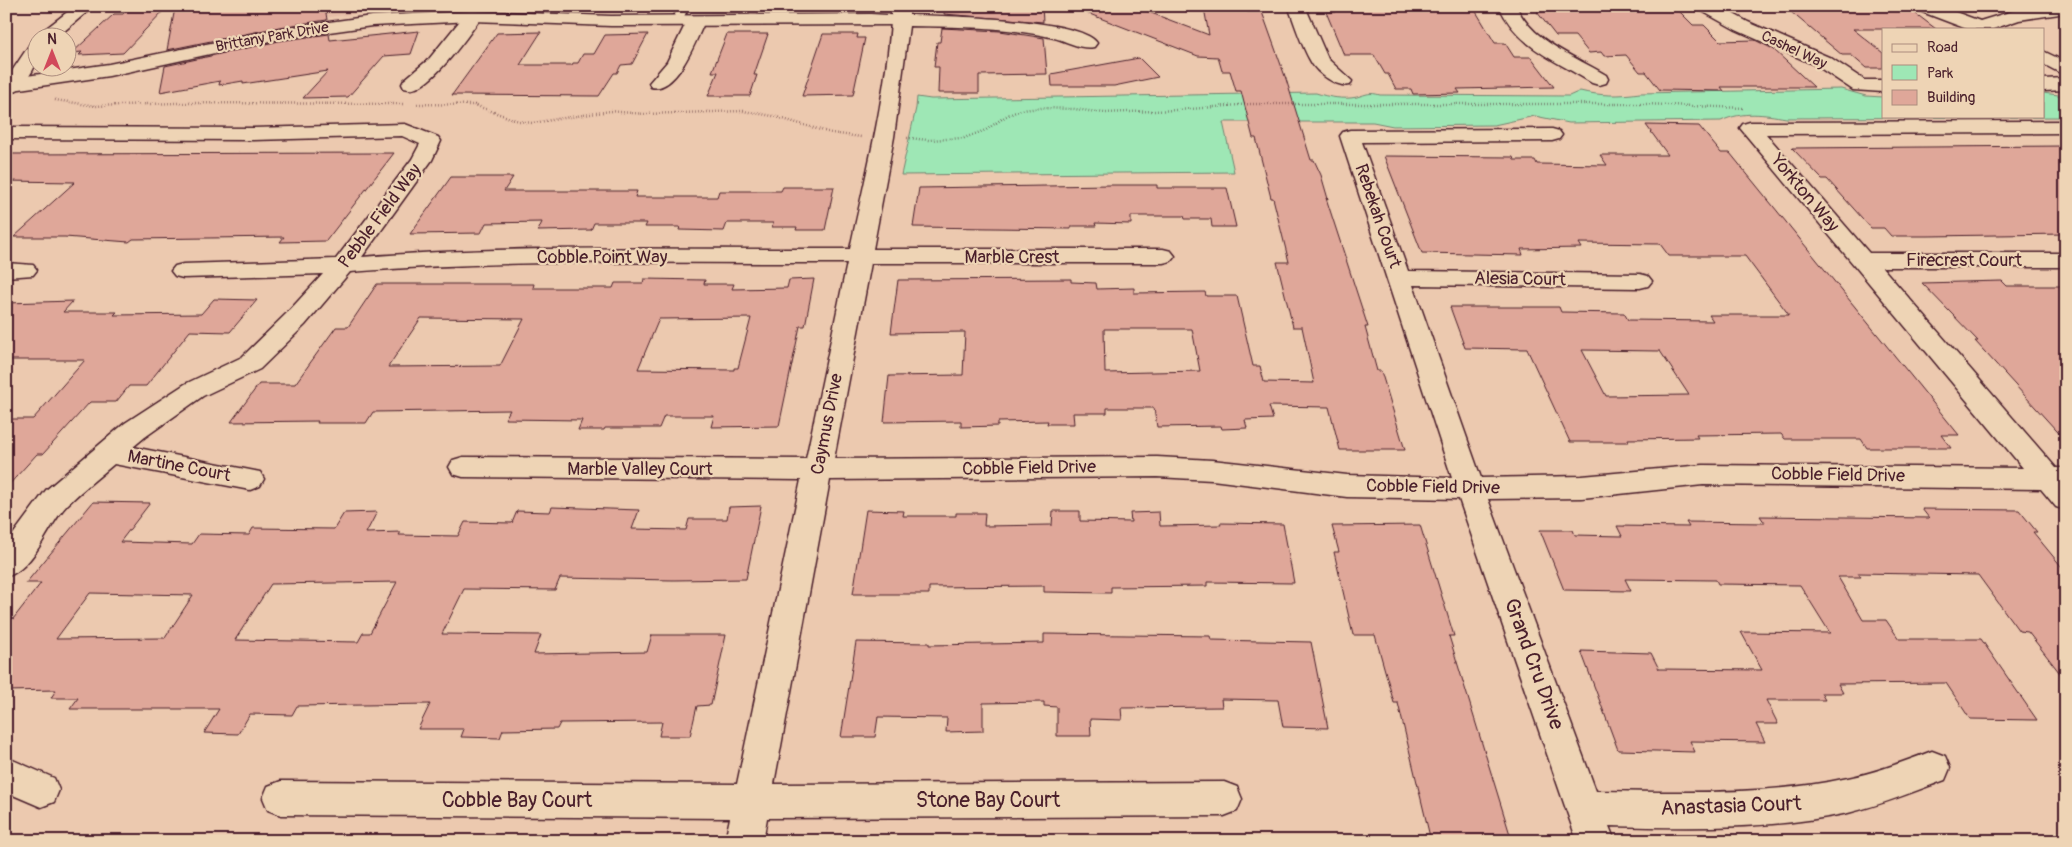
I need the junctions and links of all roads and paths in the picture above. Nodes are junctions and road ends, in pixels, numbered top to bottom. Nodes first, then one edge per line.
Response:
1 (86, 6) edge
2 (1296, 6) edge
3 (1507, 6) edge
4 (1706, 6) edge
5 (1923, 6) edge
6 (2066, 8) edge
7 (681, 13) edge
8 (901, 13) edge
9 (473, 16) junction
10 (696, 21) junction
11 (57, 28) edge
12 (1982, 28) edge
13 (1088, 43) dead end
14 (2044, 57) edge
15 (28, 59) edge
16 (2066, 70) edge
17 (1599, 79) dead end
18 (658, 82) dead end
19 (1343, 82) dead end
20 (411, 84) dead end
21 (2044, 84) edge
22 (2066, 84) edge
23 (1882, 86) edge
24 (8, 87) edge
25 (52, 100) dead end
26 (1744, 108) dead end
27 (2066, 127) edge
28 (6, 133) edge
29 (1552, 136) dead end
30 (884, 137) junction
31 (1163, 256) dead end
32 (860, 257) junction
33 (1863, 260) junction
34 (2066, 260) edge
35 (343, 266) junction
36 (183, 271) dead end
37 (1400, 278) junction
38 (1640, 281) dead end
39 (109, 453) junction
40 (463, 468) dead end
41 (818, 470) junction
42 (250, 479) dead end
43 (2060, 486) edge
44 (1470, 488) junction
45 (6, 565) edge
46 (1932, 768) dead end
47 (6, 774) edge
48 (41, 790) dead end
49 (281, 798) dead end
50 (1224, 799) dead end
51 (752, 801) junction
52 (1591, 825) edge
53 (744, 841) edge

1 - 11 street
2 - 19 street
3 - 17 street
4 - 23 street, Cashel Way
5 - 12 street
6 - 12 street
7 - 9 street, Brittany Park Drive
7 - 10 street, Brittany Park Drive
8 - 10 street, Brittany Park Drive
8 - 13 street, Brittany Park Drive
8 - 30 street, Caymus Drive
9 - 20 street
9 - 24 street, Brittany Park Drive
10 - 18 street
14 - 16 street
15 - 24 street
21 - 22 street
25 - 30 path
26 - 30 path
27 - 33 street, Yorkton Way
28 - 35 street, Pebble Field Way
29 - 37 street, Rebekah Court
30 - 32 street, Caymus Drive
31 - 32 street, Marble Crest
32 - 35 street, Cobble Point Way
32 - 41 street, Caymus Drive
33 - 34 street, Firecrest Court
33 - 43 street, Yorkton Way
35 - 36 street, Cobble Point Way
35 - 39 street, Pebble Field Way
37 - 38 street, Alesia Court
37 - 44 street, Rebekah Court
39 - 42 street, Martine Court
39 - 45 street, Pebble Field Way
40 - 41 street, Marble Valley Court
41 - 44 street, Cobble Field Drive
41 - 51 street, Caymus Drive
43 - 44 street, Cobble Field Drive
44 - 52 street, Grand Cru Drive
46 - 52 street, Anastasia Court
47 - 48 street
49 - 51 street, Cobble Bay Court
50 - 51 street, Stone Bay Court
51 - 53 street, Caymus Drive

